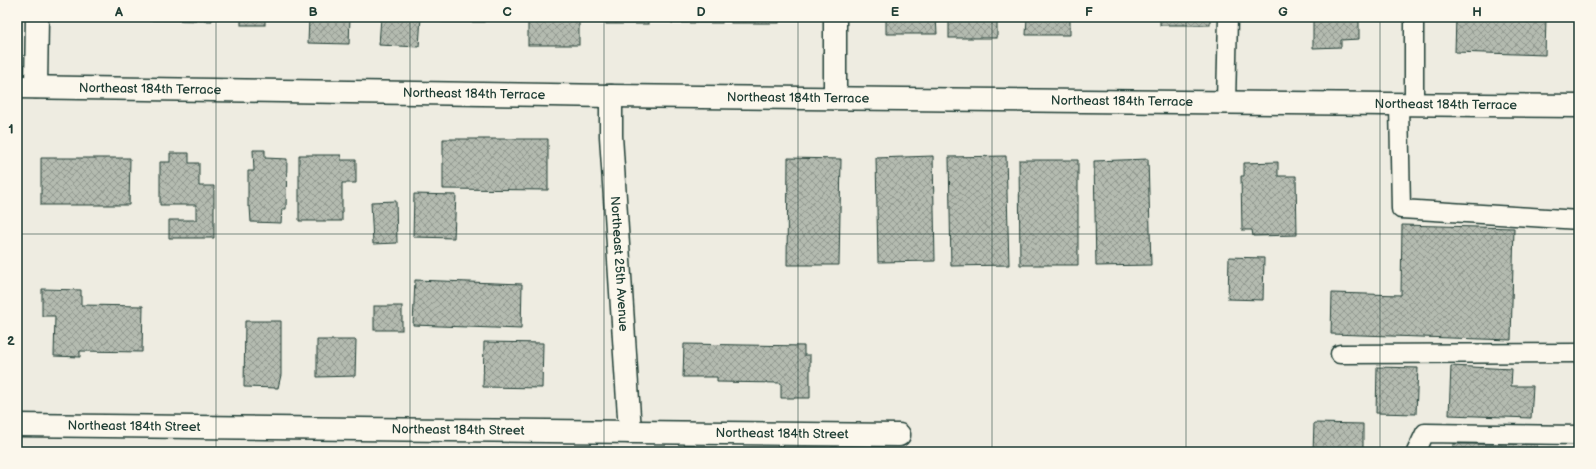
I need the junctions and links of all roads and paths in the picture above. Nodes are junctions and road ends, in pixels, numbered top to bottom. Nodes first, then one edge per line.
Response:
1 (37, 17) edge
2 (835, 17) edge
3 (1228, 17) edge
4 (1414, 17) edge
5 (26, 87) edge
6 (611, 96) junction
7 (835, 98) junction
8 (1226, 102) junction
9 (1406, 104) junction
10 (1579, 106) edge
11 (1579, 220) edge
12 (1579, 353) edge
13 (1340, 354) dead end
14 (17, 425) edge
15 (630, 432) junction
16 (1579, 434) edge
17 (899, 435) dead end
18 (1416, 452) edge

1 - 5 street
2 - 7 street
3 - 8 lane
4 - 9 lane
5 - 6 street, Northeast 184th Terrace
6 - 7 street, Northeast 184th Terrace
6 - 15 street, Northeast 25th Avenue
7 - 8 street, Northeast 184th Terrace
8 - 9 street, Northeast 184th Terrace
9 - 10 street, Northeast 184th Terrace
9 - 11 lane
12 - 13 lane
14 - 15 street, Northeast 184th Street
15 - 17 street, Northeast 184th Street
16 - 18 lane

